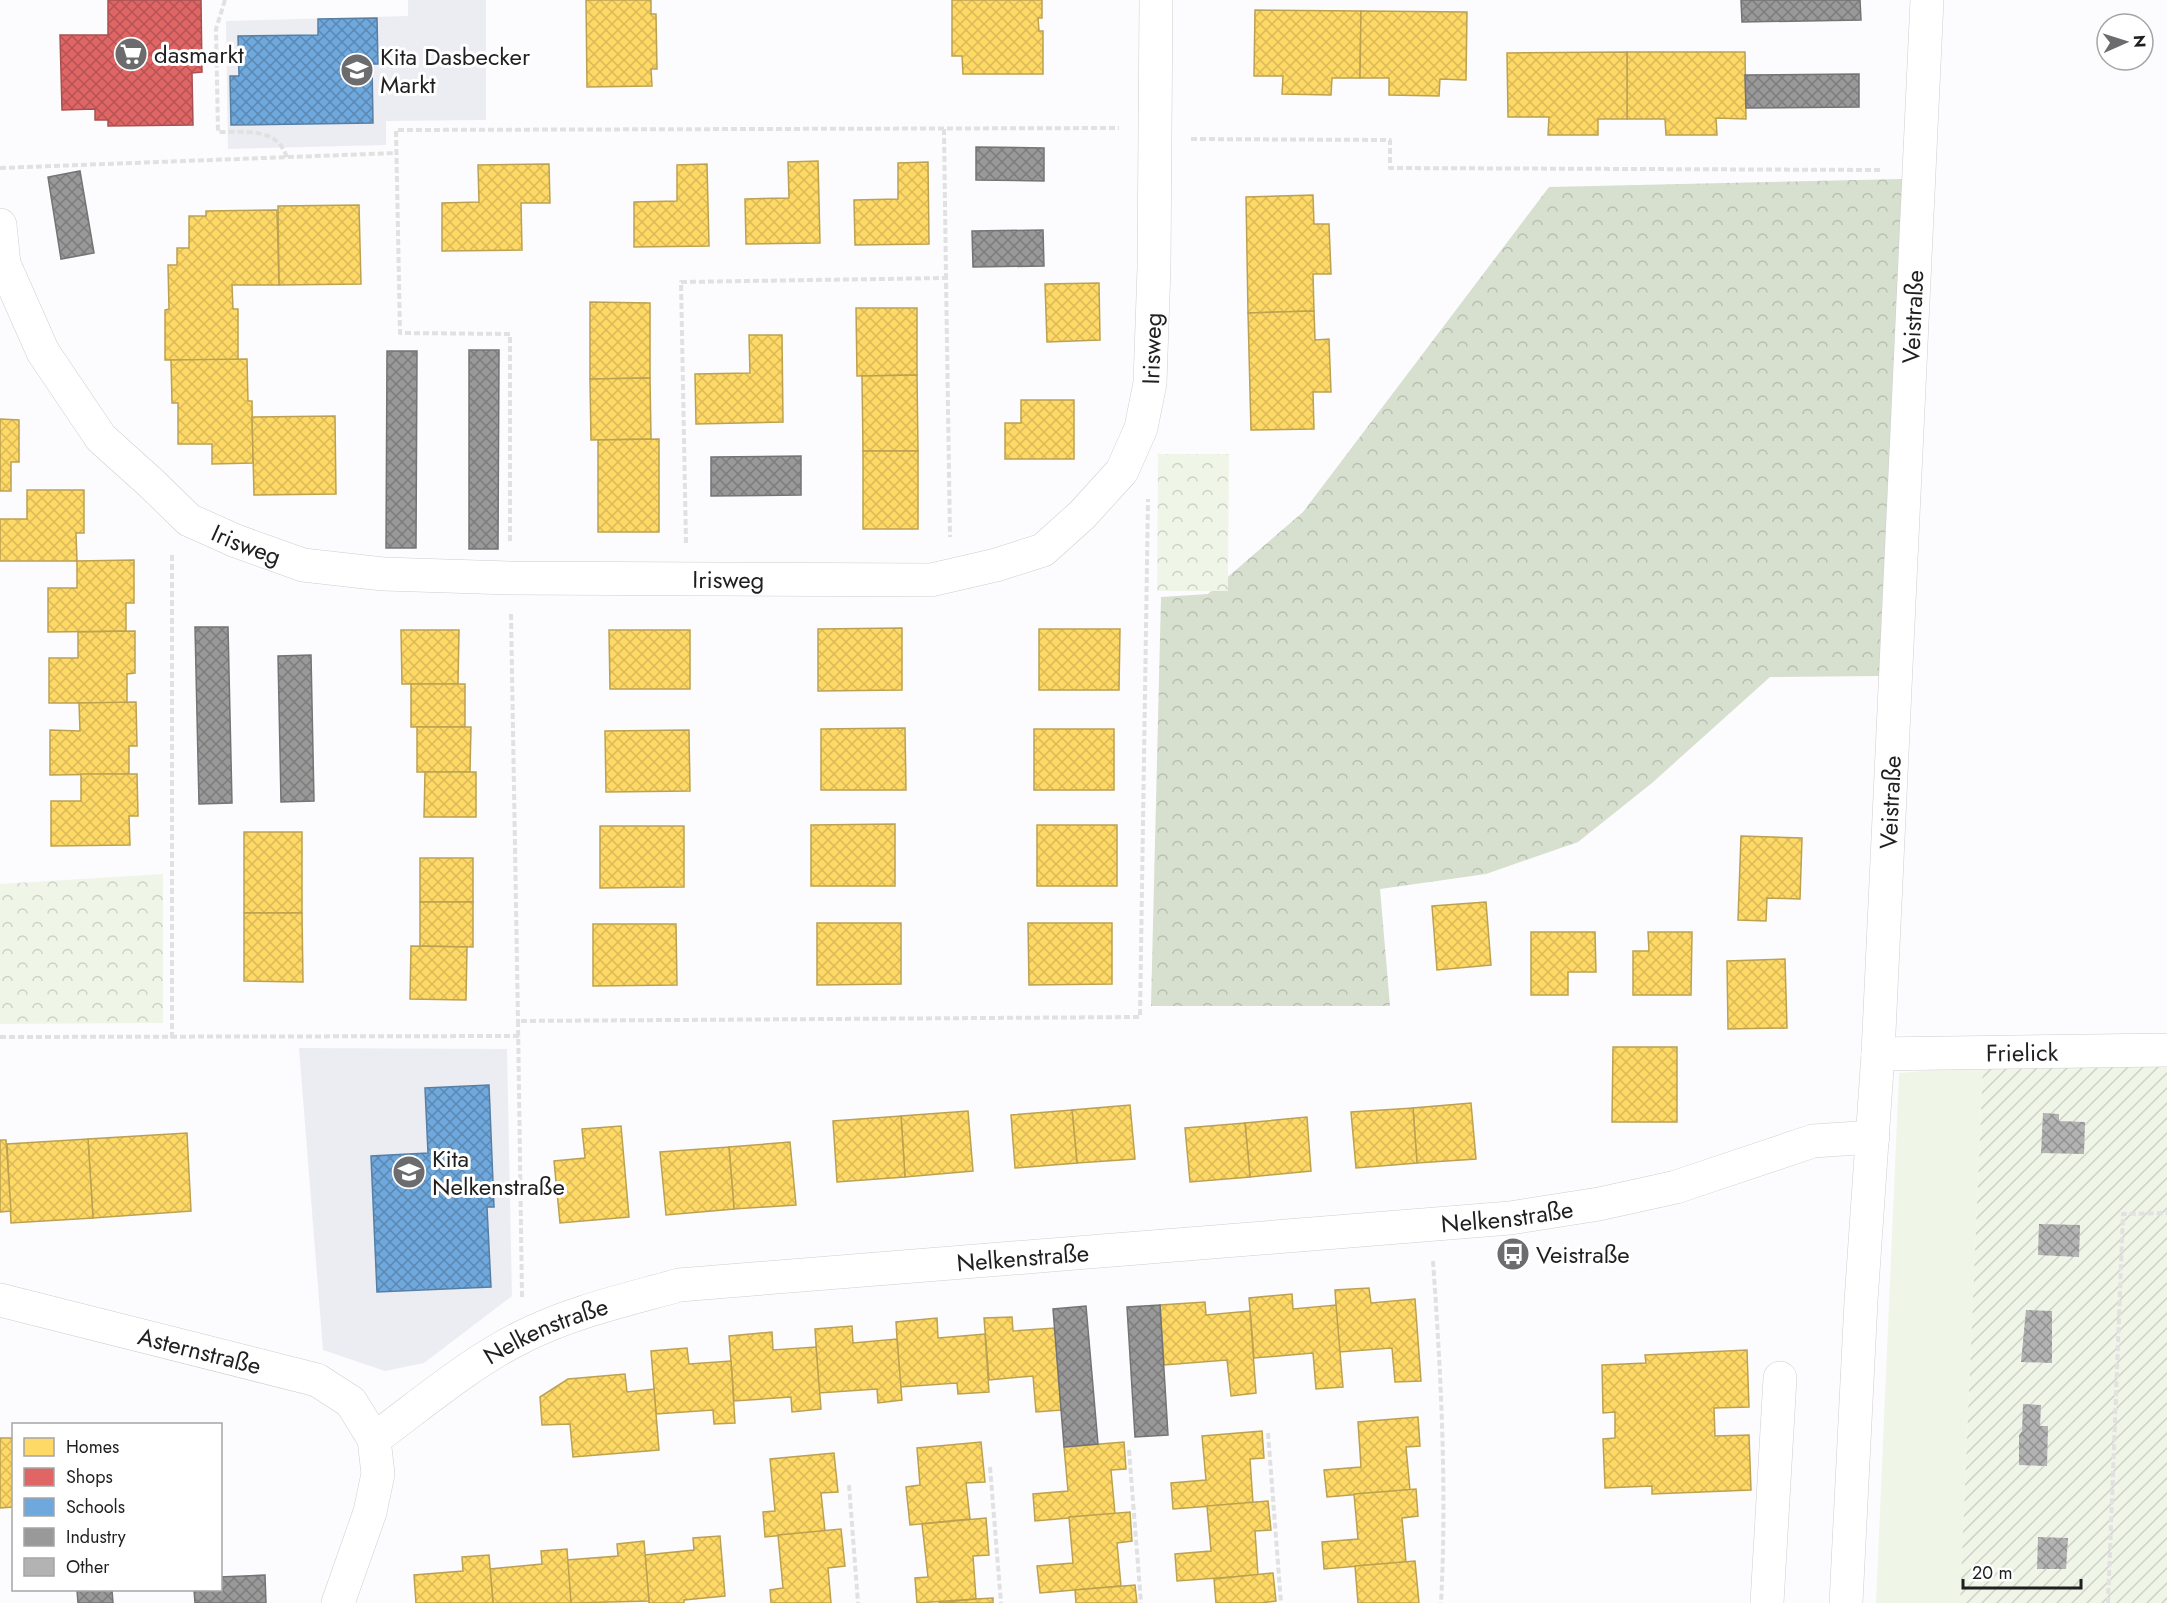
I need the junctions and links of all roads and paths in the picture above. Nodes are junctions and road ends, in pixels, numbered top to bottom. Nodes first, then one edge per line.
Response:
1 (225, 0) edge
2 (1156, 0) edge
3 (1927, 0) edge
4 (944, 129) junction
5 (1154, 133) junction
6 (396, 153) junction
7 (287, 158) junction
8 (0, 168) edge
9 (1919, 170) junction
10 (0, 225) edge
11 (946, 278) junction
12 (1122, 471) junction
13 (189, 520) junction
14 (951, 577) junction
15 (510, 578) junction
16 (687, 579) junction
17 (519, 1021) junction
18 (519, 1036) junction
19 (0, 1037) edge
20 (172, 1038) junction
21 (2167, 1050) edge
22 (1878, 1054) junction
23 (1873, 1137) junction
24 (2167, 1213) edge
25 (1430, 1224) junction
26 (0, 1300) edge
27 (522, 1336) junction
28 (1780, 1378) dead end
29 (1268, 1433) dead end
30 (374, 1439) junction
31 (1130, 1450) dead end
32 (990, 1467) dead end
33 (849, 1485) dead end
34 (338, 1603) edge
35 (858, 1603) edge
36 (1001, 1603) edge
37 (1141, 1603) edge
38 (1281, 1603) edge
39 (1441, 1603) edge
40 (1767, 1603) edge
41 (1846, 1603) edge
42 (2108, 1603) edge

1 - 7 path
2 - 5 street, Irisweg
3 - 9 street, Veistraße
4 - 5 path
4 - 6 path
4 - 11 path
5 - 9 path
5 - 12 street, Irisweg
6 - 7 path
6 - 15 path
7 - 8 path
9 - 22 street, Veistraße
10 - 13 street, Irisweg
11 - 14 path
11 - 16 path
12 - 14 street, Irisweg
12 - 17 path
13 - 15 street, Irisweg
13 - 20 path
14 - 16 street, Irisweg
15 - 16 street, Irisweg
15 - 17 path
17 - 18 path
18 - 20 path
18 - 27 path
19 - 20 path
21 - 22 street, Frielick
22 - 23 street, Veistraße
23 - 25 street, Nelkenstraße
23 - 41 street, Veistraße
24 - 42 path
25 - 27 street, Nelkenstraße
25 - 39 path
26 - 30 street, Asternstraße
27 - 30 street, Nelkenstraße
28 - 40 street
29 - 38 path
30 - 34 street
31 - 37 path
32 - 36 path
33 - 35 path

